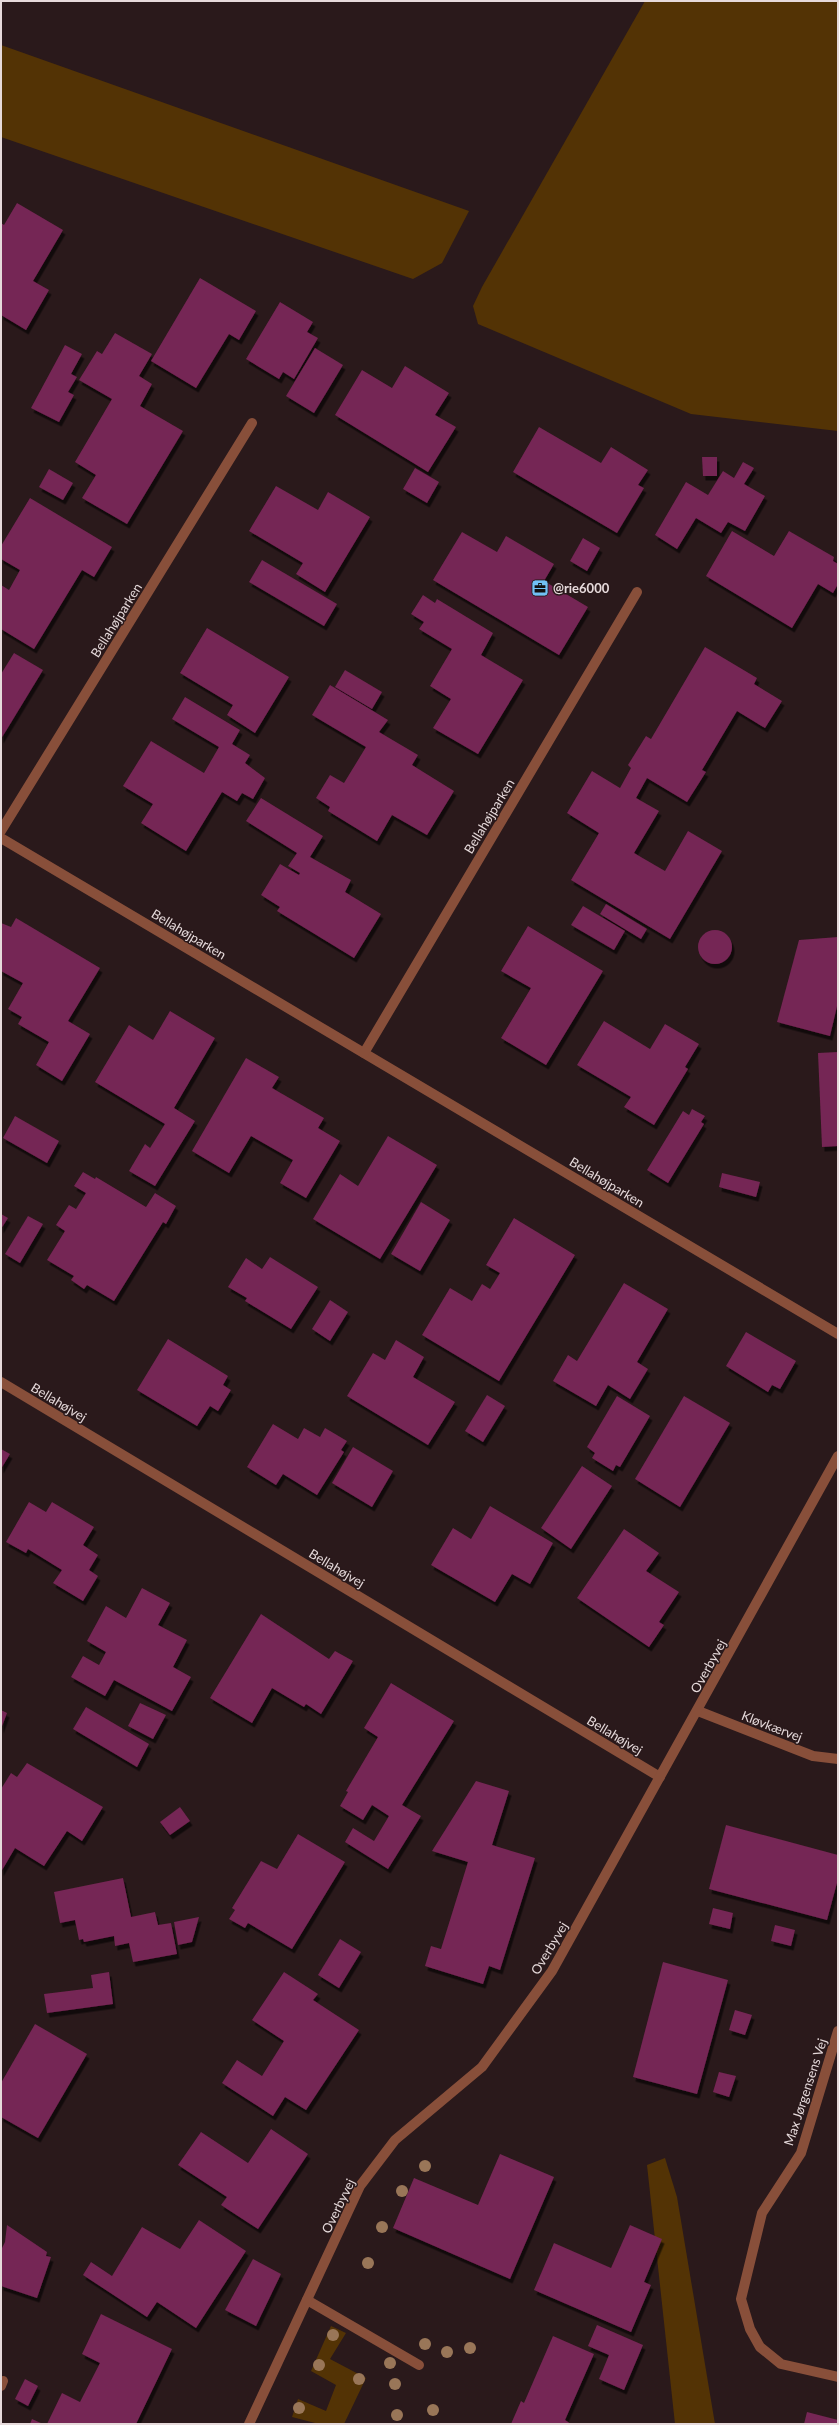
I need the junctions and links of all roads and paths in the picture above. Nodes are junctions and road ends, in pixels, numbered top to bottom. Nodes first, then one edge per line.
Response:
1 (252, 422) dead end
2 (637, 592) dead end
3 (1, 831) edge
4 (1, 838) edge
5 (364, 1053) junction
6 (838, 1334) edge
7 (1, 1382) edge
8 (838, 1456) edge
9 (698, 1711) junction
10 (838, 1759) edge
11 (660, 1777) junction
12 (838, 2031) edge
13 (307, 2300) junction
14 (419, 2365) dead end
15 (838, 2377) edge
16 (249, 2424) edge

1 - 3 street, Bellahøjparken
2 - 5 street, Bellahøjparken
4 - 5 street, Bellahøjparken
5 - 6 street, Bellahøjparken
7 - 11 street, Bellahøjvej
8 - 9 street, Overbyvej
9 - 10 street, Kløvkærvej
9 - 11 street, Overbyvej
11 - 13 street, Overbyvej
12 - 15 street, Max Jørgensens Vej
13 - 14 street
13 - 16 street, Overbyvej

